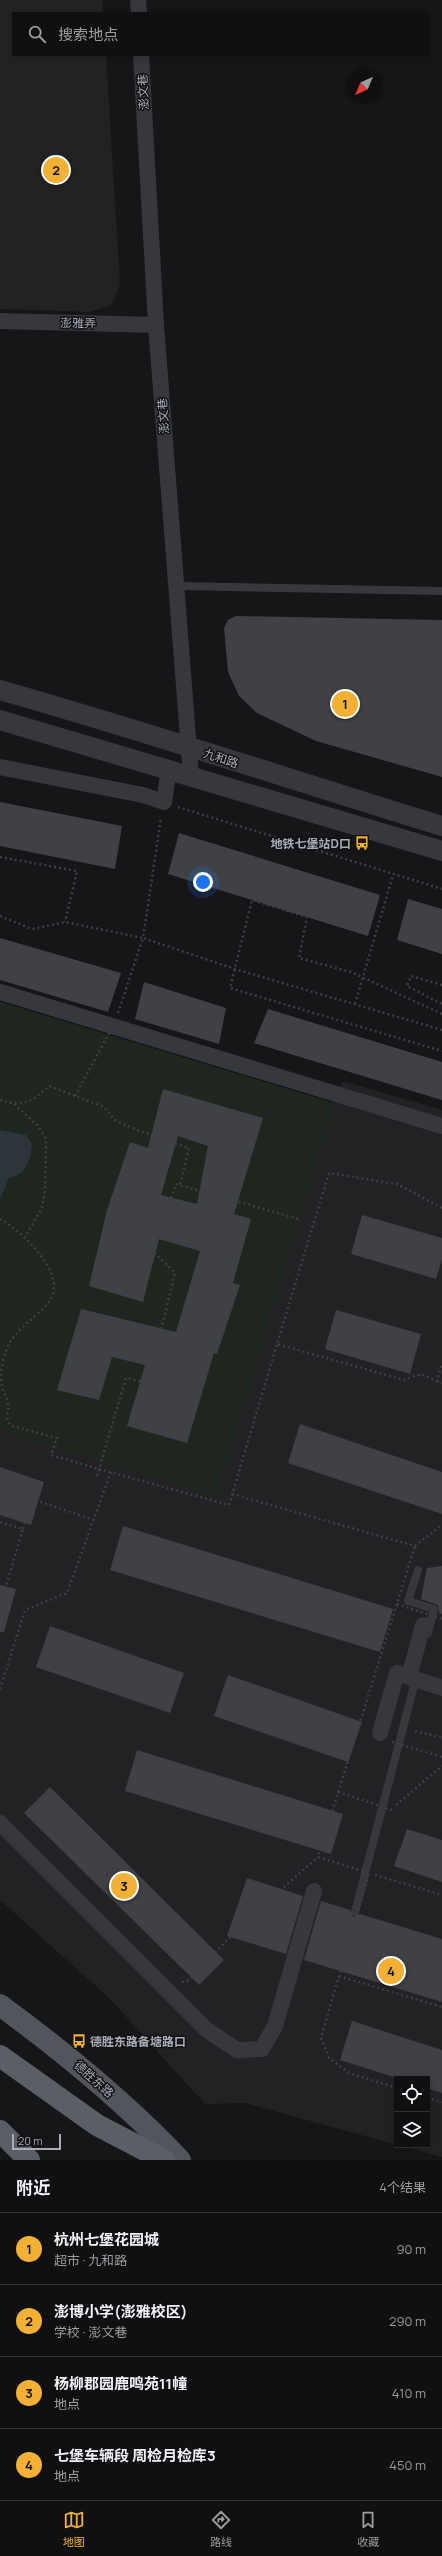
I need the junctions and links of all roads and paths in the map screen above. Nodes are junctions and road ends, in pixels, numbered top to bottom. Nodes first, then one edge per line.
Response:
1 (138, 0) edge
2 (139, 12) edge
3 (141, 56) edge
4 (0, 321) edge
5 (156, 325) junction
6 (176, 586) junction
7 (442, 591) edge
8 (0, 690) edge
9 (0, 720) edge
10 (189, 747) junction
11 (0, 767) edge
12 (169, 769) junction
13 (191, 776) junction
14 (164, 802) junction
15 (442, 826) edge
16 (442, 852) edge
17 (0, 857) edge
18 (393, 875) junction
19 (442, 890) edge
20 (0, 916) edge
21 (66, 922) junction
22 (143, 938) junction
23 (363, 977) junction
24 (442, 985) edge
25 (0, 992) edge
26 (355, 1004) junction
27 (442, 1004) edge
28 (442, 1014) edge
29 (113, 1026) junction
30 (442, 1030) edge
31 (442, 1051) edge
32 (75, 1096) junction
33 (0, 1100) edge
34 (14, 1104) junction
35 (442, 1126) edge
36 (180, 1185) junction
37 (442, 1208) edge
38 (299, 1218) dead end
39 (0, 1219) edge
40 (25, 1237) junction
41 (277, 1344) junction
42 (442, 1364) edge
43 (437, 1381) junction
44 (442, 1383) edge
45 (99, 1469) junction
46 (111, 1472) junction
47 (97, 1476) dead end
48 (232, 1494) junction
49 (94, 1520) junction
50 (0, 1522) edge
51 (442, 1525) edge
52 (23, 1529) junction
53 (415, 1546) junction
54 (418, 1570) dead end
55 (397, 1604) junction
56 (0, 1606) edge
57 (442, 1619) edge
58 (423, 1626) dead end
59 (409, 1677) junction
60 (442, 1688) edge
61 (0, 1689) edge
62 (357, 1732) junction
63 (364, 1734) dead end
64 (412, 1736) dead end
65 (442, 1736) edge
66 (383, 1737) joint
67 (409, 1741) dead end
68 (406, 1746) junction
69 (442, 1757) edge
70 (442, 1766) edge
71 (338, 1792) junction
72 (392, 1810) junction
73 (388, 1814) dead end
74 (0, 1823) edge
75 (318, 1857) junction
76 (371, 1866) dead end
77 (369, 1873) junction
78 (314, 1891) dead end
79 (442, 1895) edge
80 (355, 1912) dead end
81 (339, 1976) junction
82 (179, 1983) dead end
83 (0, 2005) edge
84 (442, 2007) edge
85 (0, 2056) edge
86 (394, 2087) edge
87 (430, 2099) edge
88 (442, 2102) edge
89 (0, 2131) edge
90 (29, 2160) edge
91 (164, 2160) edge
92 (180, 2160) edge

1 - 2 street
3 - 5 street, 澎文巷
4 - 5 street, 澎雅弄
5 - 6 street, 澎文巷
6 - 7 lane
6 - 10 street, 澎文巷
8 - 10 street, 九和路
9 - 12 street
10 - 13 street, 澎文巷
10 - 15 street, 九和路
11 - 14 street
12 - 13 street
12 - 14 street
13 - 16 street
14 - 18 path
14 - 22 path
17 - 21 path
18 - 19 path
18 - 23 path
20 - 21 path
21 - 22 path
22 - 26 path
22 - 29 path
23 - 26 path
23 - 28 path, bridge
23 - 31 path, bridge
24 - 27 path
25 - 29 street
26 - 30 path
29 - 32 path, bridge
29 - 35 street
32 - 34 path
32 - 36 path
33 - 34 path
34 - 40 path
36 - 38 path
36 - 45 path
37 - 41 path, bridge
39 - 40 path, bridge
40 - 45 path, bridge
41 - 43 path, bridge
41 - 48 path
42 - 43 path, bridge
43 - 44 path, bridge
45 - 46 path
45 - 47 path
46 - 48 path
46 - 49 path, bridge
48 - 53 path, bridge
49 - 52 path
49 - 61 path, bridge
50 - 52 path, bridge
51 - 53 path, bridge
52 - 56 path, bridge
53 - 55 path, bridge
54 - 80 lane
55 - 57 path, bridge
55 - 62 path, bridge
58 - 59 street
59 - 60 street, bridge
59 - 66 street, bridge
62 - 63 path
62 - 71 path, bridge
64 - 65 path
66 - 68 path, bridge
67 - 68 path
68 - 69 path, bridge
70 - 72 path
71 - 72 path, bridge
71 - 75 path, bridge
72 - 73 path, bridge
74 - 78 street, bridge
75 - 77 path, bridge
75 - 82 path, bridge
76 - 77 path
77 - 79 path
77 - 81 path, bridge
81 - 84 path
81 - 86 path, bridge
83 - 92 main road, 德胜东路
85 - 91 highway
87 - 88 path
89 - 90 highway

